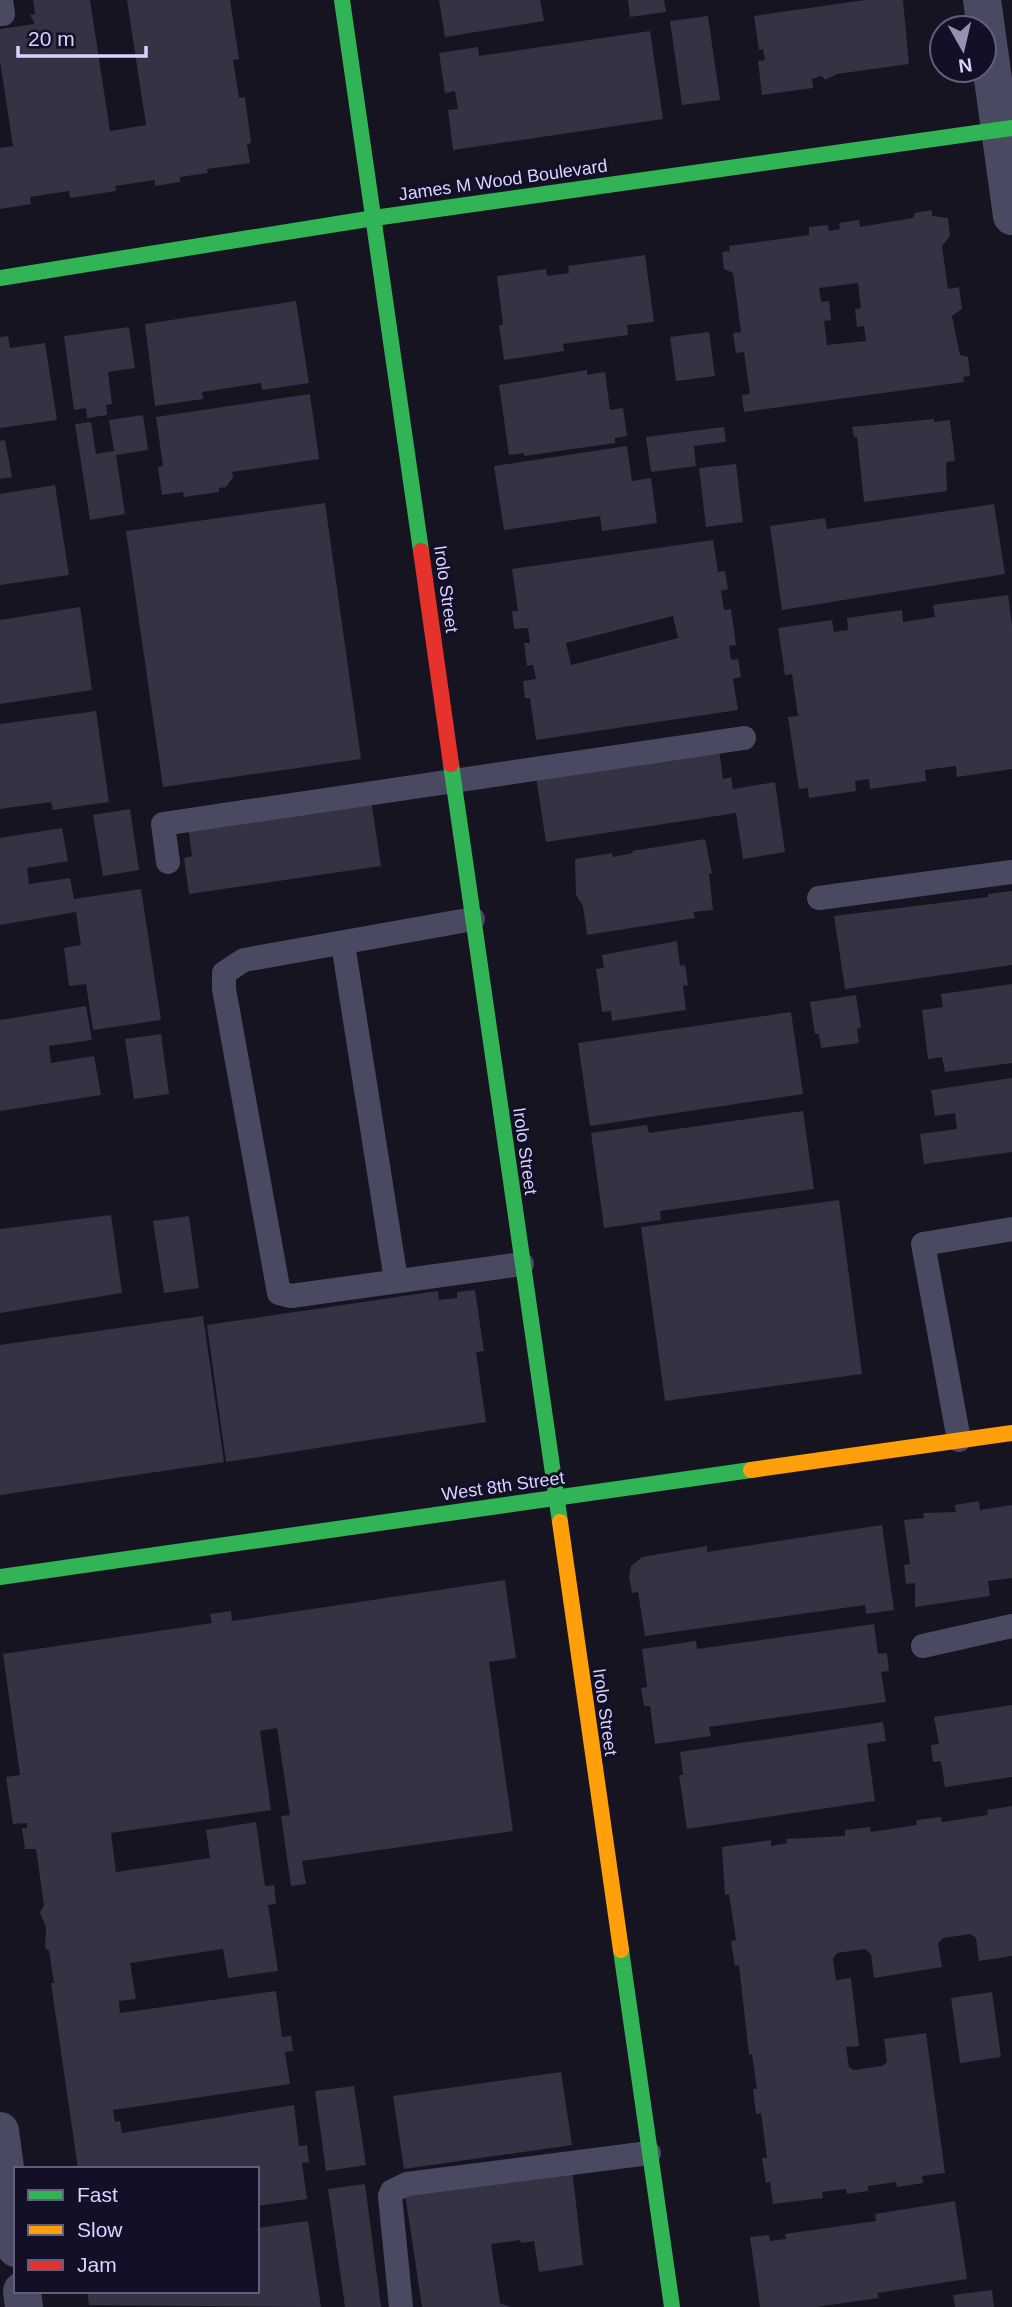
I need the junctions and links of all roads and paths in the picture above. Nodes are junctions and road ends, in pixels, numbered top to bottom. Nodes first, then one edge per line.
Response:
1 (1, 0) edge
2 (342, 0) edge
3 (982, 0) edge
4 (0, 14) edge
5 (1006, 129) edge
6 (1012, 215) edge
7 (374, 218) junction
8 (0, 278) edge
9 (744, 738) dead end
10 (453, 780) junction
11 (168, 862) dead end
12 (1012, 872) edge
13 (819, 898) dead end
14 (473, 919) junction
15 (343, 944) junction
16 (1012, 1229) edge
17 (522, 1264) junction
18 (396, 1280) junction
19 (1012, 1433) edge
20 (959, 1440) junction
21 (555, 1499) junction
22 (0, 1577) edge
23 (1012, 1626) edge
24 (923, 1646) dead end
25 (0, 2131) edge
26 (649, 2153) junction
27 (14, 2233) edge
28 (401, 2307) edge
29 (672, 2307) edge

1 - 4 lane
2 - 7 main road, Irolo Street
3 - 5 street
5 - 6 street
5 - 7 main road, James M Wood Boulevard
7 - 8 main road, James M Wood Boulevard
7 - 10 main road, Irolo Street
9 - 10 lane
10 - 11 lane
10 - 14 main road, Irolo Street
12 - 13 lane
14 - 15 lane
14 - 17 main road, Irolo Street
15 - 18 lane
15 - 18 lane
16 - 20 lane
17 - 18 lane
17 - 21 main road, Irolo Street
19 - 20 main road, West 8th Street
20 - 21 main road, West 8th Street
21 - 22 main road, West 8th Street
21 - 26 main road, Irolo Street
23 - 24 lane
25 - 27 street
26 - 28 lane
26 - 29 main road, Irolo Street

